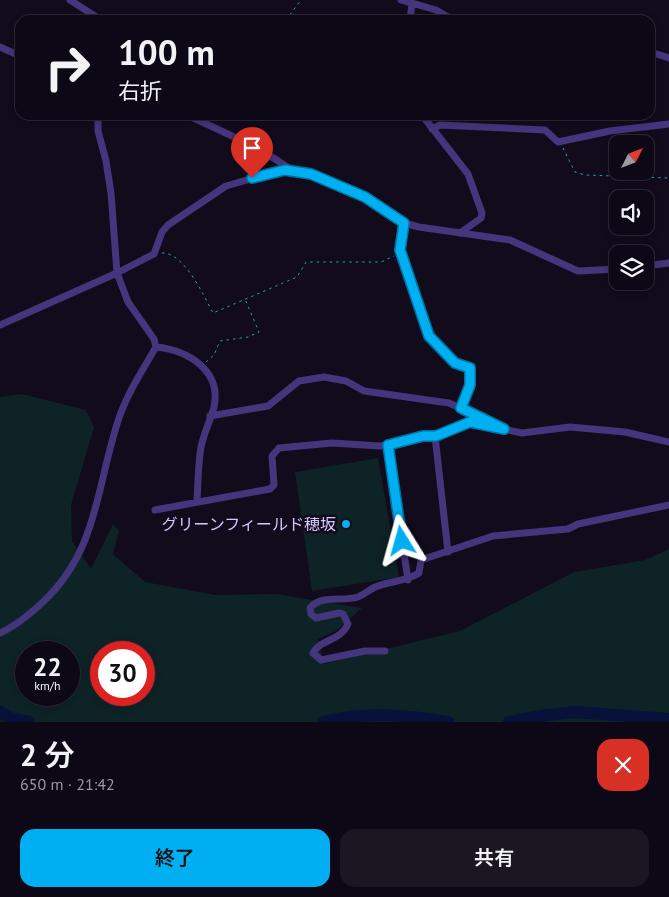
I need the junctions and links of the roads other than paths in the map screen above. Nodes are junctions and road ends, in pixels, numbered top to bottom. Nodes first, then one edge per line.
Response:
1 (70, 0) edge
2 (401, 0) edge
3 (412, 3) junction
4 (93, 15) edge
5 (411, 15) edge
6 (444, 15) edge
7 (0, 48) edge
8 (15, 54) edge
9 (655, 54) edge
10 (669, 58) edge
11 (98, 120) edge
12 (198, 120) edge
13 (426, 120) edge
14 (669, 124) edge
15 (432, 129) junction
16 (292, 170) junction
17 (404, 223) junction
18 (460, 233) junction
19 (669, 263) edge
20 (654, 265) edge
21 (609, 269) edge
22 (117, 273) junction
23 (0, 324) edge
24 (156, 347) junction
25 (461, 408) junction
26 (210, 416) junction
27 (504, 429) junction
28 (436, 436) junction
29 (669, 442) edge
30 (388, 445) junction
31 (197, 501) junction
32 (669, 505) edge
33 (155, 510) dead end
34 (448, 552) junction
35 (408, 580) junction
36 (0, 633) edge
37 (385, 651) dead end

1 - 4 street
2 - 3 street
3 - 5 street
3 - 6 street
7 - 8 street
9 - 10 street
11 - 22 street
12 - 16 street
13 - 15 street
14 - 15 street
15 - 18 street
16 - 17 street
16 - 22 street
17 - 18 street
17 - 25 street
18 - 21 street
19 - 20 street
22 - 23 street
22 - 24 street
24 - 26 street
24 - 36 street
25 - 26 street
25 - 27 street
26 - 31 street
27 - 28 street
27 - 29 street
28 - 30 street
28 - 34 street
30 - 31 street
30 - 35 street
31 - 33 street
32 - 34 street
34 - 35 street
35 - 37 street

